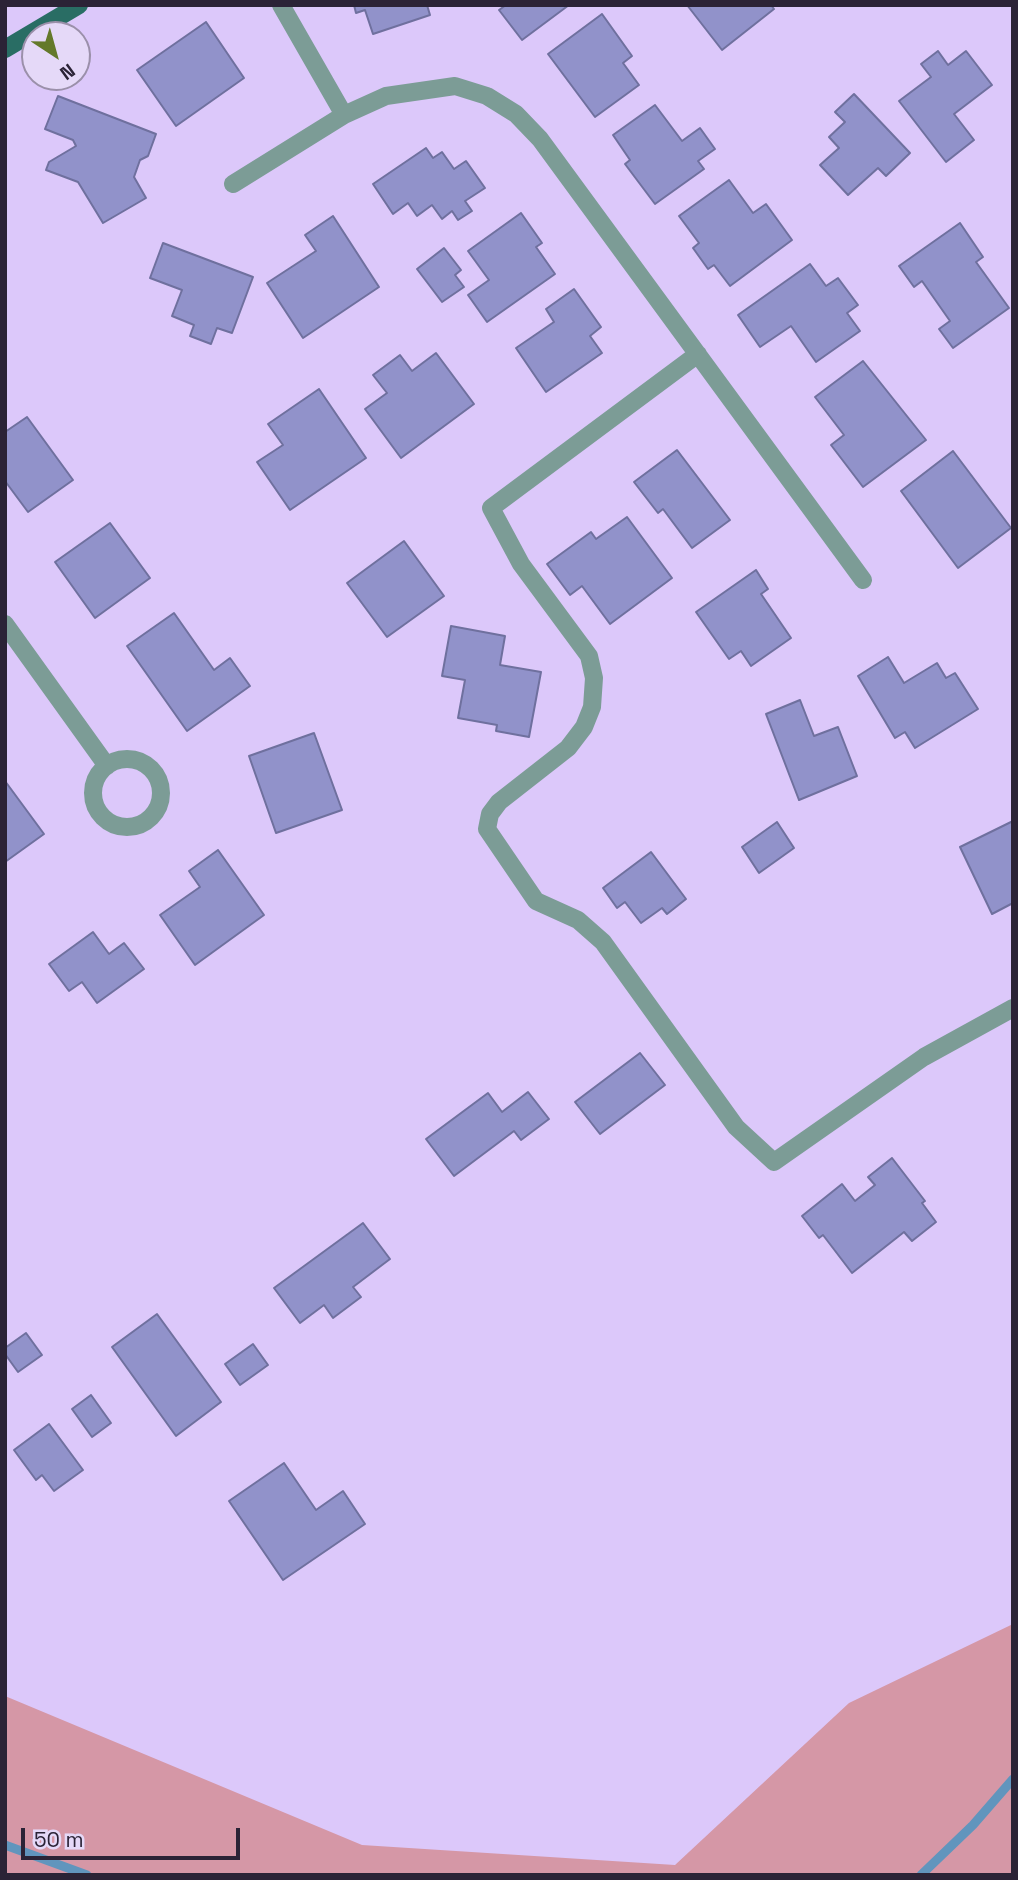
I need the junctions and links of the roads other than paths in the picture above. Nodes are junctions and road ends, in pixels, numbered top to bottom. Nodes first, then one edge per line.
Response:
1 (79, 5) edge
2 (281, 5) edge
3 (5, 49) edge
4 (344, 115) junction
5 (233, 184) dead end
6 (698, 354) junction
7 (863, 580) dead end
8 (5, 624) edge
9 (107, 766) dead end
10 (1013, 1008) edge

1 - 3 main road
2 - 4 street
4 - 5 street
4 - 6 street
6 - 7 street
6 - 10 street
8 - 9 street

